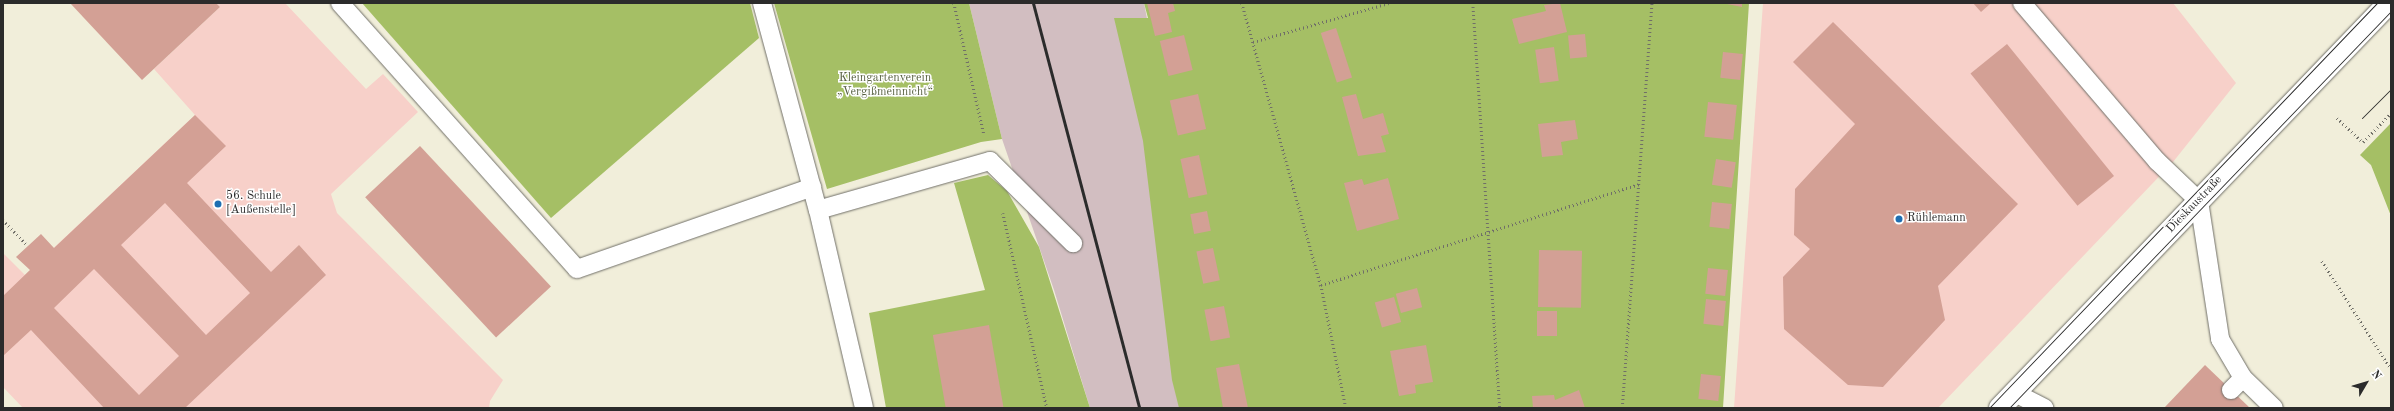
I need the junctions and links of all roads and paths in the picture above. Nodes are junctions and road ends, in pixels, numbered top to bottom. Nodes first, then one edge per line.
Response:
1 (340, 3) edge
2 (762, 3) edge
3 (954, 3) edge
4 (1242, 3) edge
5 (1389, 3) edge
6 (1473, 3) edge
7 (1652, 3) edge
8 (2022, 3) edge
9 (2389, 3) edge
10 (1253, 42) junction
11 (2391, 113) edge
12 (2337, 118) dead end
13 (990, 161) junction
14 (1639, 184) junction
15 (812, 187) junction
16 (2199, 201) junction
17 (818, 210) junction
18 (1002, 211) dead end
19 (3, 220) edge
20 (1487, 233) junction
21 (1073, 243) dead end
22 (28, 246) dead end
23 (2322, 261) dead end
24 (1321, 285) junction
25 (2391, 369) edge
26 (2007, 400) edge
27 (864, 408) edge
28 (1047, 408) edge
29 (1346, 408) edge
30 (1500, 408) edge
31 (1622, 408) edge
32 (2044, 408) edge
33 (2274, 408) edge

1 - 15 lane
2 - 15 lane
3 - 13 path
4 - 10 path
5 - 10 path
6 - 20 path
7 - 14 path
8 - 16 lane
9 - 16 main road, Dieskaustraße
10 - 24 path
11 - 12 path
13 - 17 lane
13 - 21 lane
14 - 20 path
14 - 31 path
15 - 17 lane
16 - 26 main road, Dieskaustraße
16 - 33 lane
17 - 27 lane
18 - 28 path
19 - 22 path
20 - 24 path
20 - 30 path
23 - 25 path
24 - 29 path
26 - 32 lane

